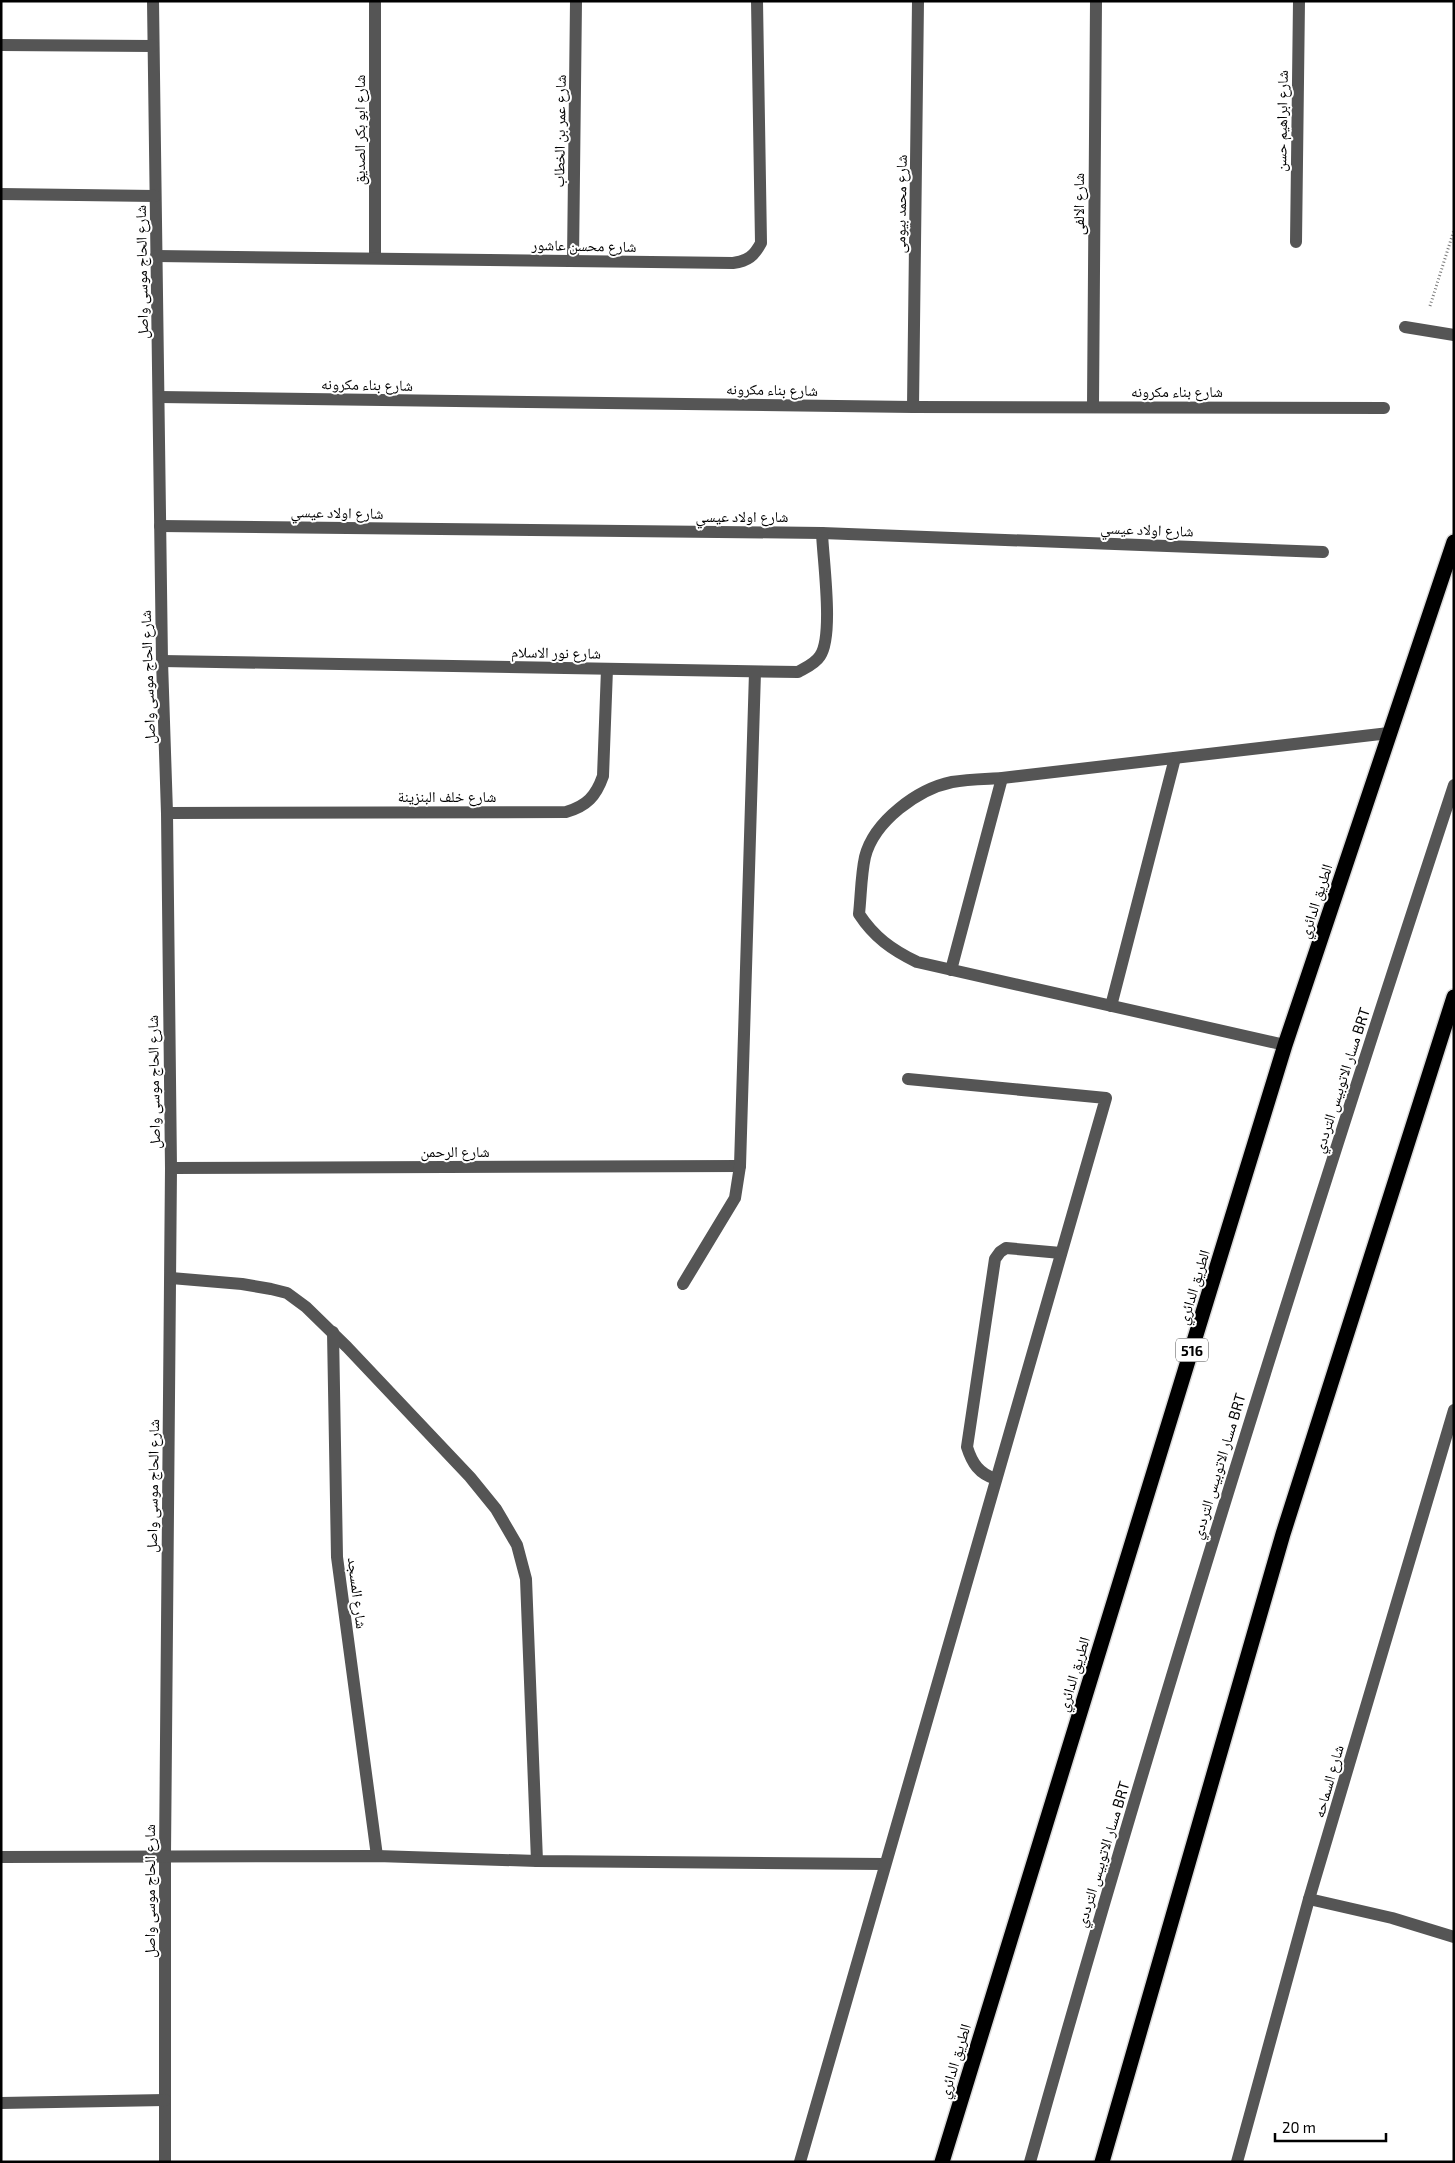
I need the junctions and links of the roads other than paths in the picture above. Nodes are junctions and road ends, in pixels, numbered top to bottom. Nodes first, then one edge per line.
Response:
1 (152, 1) edge
2 (375, 1) edge
3 (576, 1) edge
4 (757, 1) edge
5 (918, 1) edge
6 (1096, 1) edge
7 (1298, 1) edge
8 (1, 45) edge
9 (153, 46) junction
10 (1, 194) edge
11 (156, 196) junction
12 (1296, 242) dead end
13 (156, 256) junction
14 (375, 258) junction
15 (573, 261) junction
16 (1405, 328) dead end
17 (1454, 335) edge
18 (159, 397) junction
19 (1093, 406) junction
20 (913, 407) junction
21 (1384, 408) dead end
22 (160, 526) junction
23 (822, 533) junction
24 (1454, 542) edge
25 (1324, 552) dead end
26 (162, 661) junction
27 (606, 669) junction
28 (754, 672) junction
29 (1389, 733) junction
30 (1175, 758) junction
31 (1002, 778) junction
32 (1454, 785) edge
33 (167, 813) junction
34 (951, 970) junction
35 (1454, 997) edge
36 (1111, 1006) junction
37 (1286, 1045) junction
38 (908, 1079) dead end
39 (740, 1166) junction
40 (170, 1168) junction
41 (1061, 1253) junction
42 (171, 1278) junction
43 (683, 1284) dead end
44 (333, 1332) junction
45 (1454, 1410) edge
46 (996, 1479) junction
47 (165, 1855) junction
48 (1, 1856) edge
49 (376, 1856) junction
50 (536, 1861) junction
51 (884, 1864) junction
52 (1310, 1899) junction
53 (1454, 1937) edge
54 (165, 2100) junction
55 (1, 2104) edge
56 (166, 2162) edge
57 (800, 2162) edge
58 (942, 2162) edge
59 (1030, 2162) edge
60 (1102, 2162) edge
61 (1237, 2162) edge

1 - 9 street, شارع الحاج موسى واصل
2 - 14 street, شارع ابو بكر الصديق
3 - 15 street, شارع عمر بن الخطاب
4 - 15 street, شارع محسن عاشور
5 - 20 street, شارع محمد بيومى
6 - 19 street, شارع الالفى
7 - 12 street, شارع ابراهيم حسن
8 - 9 street
9 - 11 street, شارع الحاج موسى واصل
10 - 11 street
11 - 13 street, شارع الحاج موسى واصل
13 - 14 street, شارع محسن عاشور
13 - 18 street, شارع الحاج موسى واصل
14 - 15 street, شارع محسن عاشور
16 - 17 street
18 - 20 street, شارع بناء مكرونه
18 - 22 street, شارع الحاج موسى واصل
19 - 20 street, شارع بناء مكرونه
19 - 21 street, شارع بناء مكرونه
22 - 23 street, شارع اولاد عيسي
22 - 26 street, شارع الحاج موسى واصل
23 - 25 street, شارع اولاد عيسي
23 - 28 street, شارع نور الاسلام
24 - 29 highway, الطريق الدائري / 516
26 - 27 street, شارع نور الاسلام
26 - 33 street, شارع الحاج موسى واصل
27 - 28 street, شارع نور الاسلام
27 - 33 street, شارع خلف البنزينة
28 - 39 street
29 - 30 street
29 - 37 highway, الطريق الدائري / 516
30 - 31 street
30 - 36 street
31 - 34 street
31 - 34 street
32 - 59 street, مسار الاتوبيس الترددي BRT
33 - 40 street, شارع الحاج موسى واصل
34 - 36 street
35 - 60 highway
36 - 37 street
37 - 58 highway, الطريق الدائري / 516
38 - 41 street
39 - 40 street, شارع الرحمن
39 - 43 street
40 - 42 street, شارع الحاج موسى واصل
41 - 46 street
41 - 46 street
42 - 44 street
42 - 47 street, شارع الحاج موسى واصل
44 - 49 street, شارع المسجد
44 - 50 street
45 - 52 street, شارع السماحه
46 - 51 street
47 - 48 street
47 - 49 street
47 - 54 street, شارع الحاج موسى واصل
49 - 50 street
50 - 51 street
51 - 57 street
52 - 53 street
52 - 61 street, شارع السماحه
54 - 55 street
54 - 56 street, شارع الحاج موسى واصل

